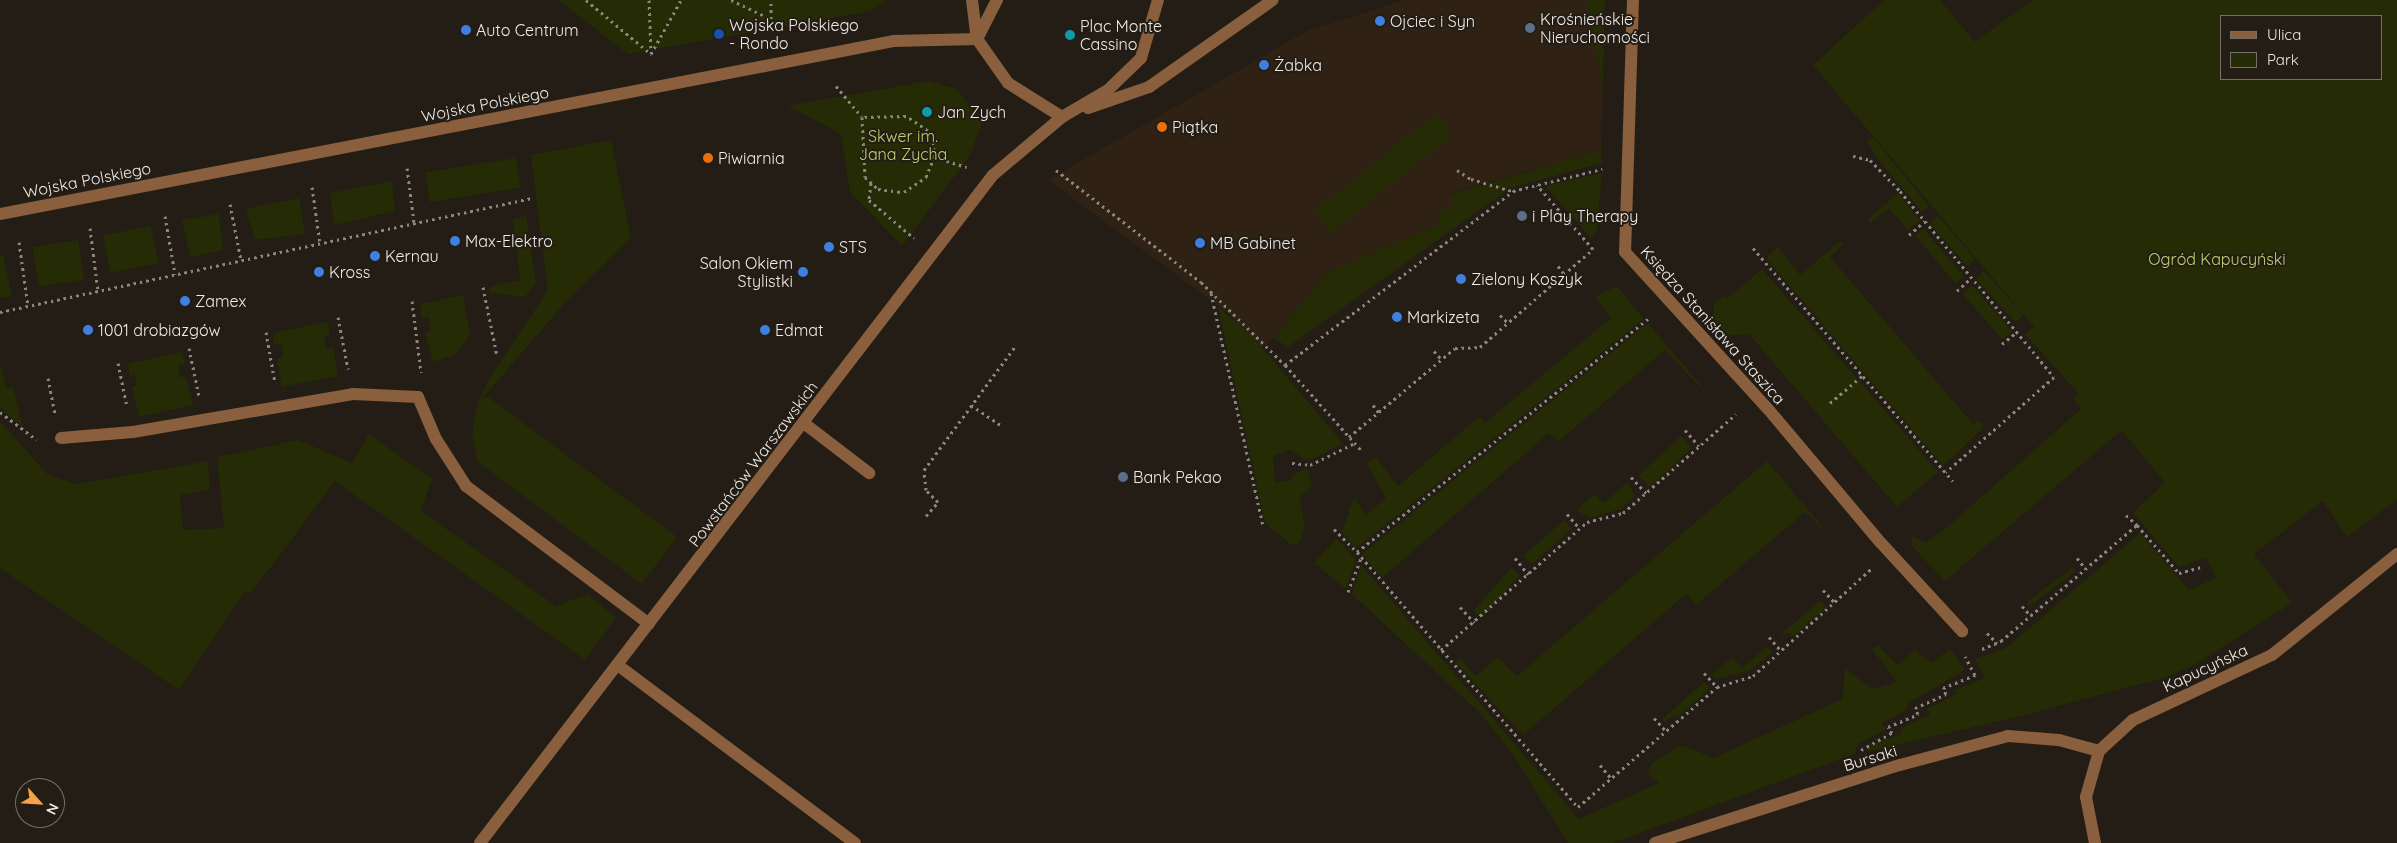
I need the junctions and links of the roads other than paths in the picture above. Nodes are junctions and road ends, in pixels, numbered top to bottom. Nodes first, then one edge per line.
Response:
1 (972, 0) edge
2 (997, 0) edge
3 (1158, 0) edge
4 (1273, 0) edge
5 (1633, 0) edge
6 (977, 39) junction
7 (1062, 117) junction
8 (0, 214) edge
9 (805, 424) junction
10 (61, 438) road end
11 (869, 473) dead end
12 (2397, 554) edge
13 (649, 624) junction
14 (1962, 631) dead end
15 (619, 666) junction
16 (2099, 751) junction
17 (480, 843) edge
18 (855, 843) edge
19 (1655, 843) edge
20 (2095, 843) edge

1 - 6 street
2 - 6 street
3 - 7 street
4 - 7 street
5 - 14 street, Księdza Stanisława Staszica
6 - 7 street
6 - 8 street, Wojska Polskiego
7 - 9 street, Powstańców Warszawskich
9 - 11 street
9 - 13 street, Powstańców Warszawskich
10 - 13 street
12 - 16 street, Kapucyńska
13 - 15 street, Powstańców Warszawskich
15 - 17 street, Powstańców Warszawskich
15 - 18 street
16 - 19 street, Bursaki
16 - 20 street

